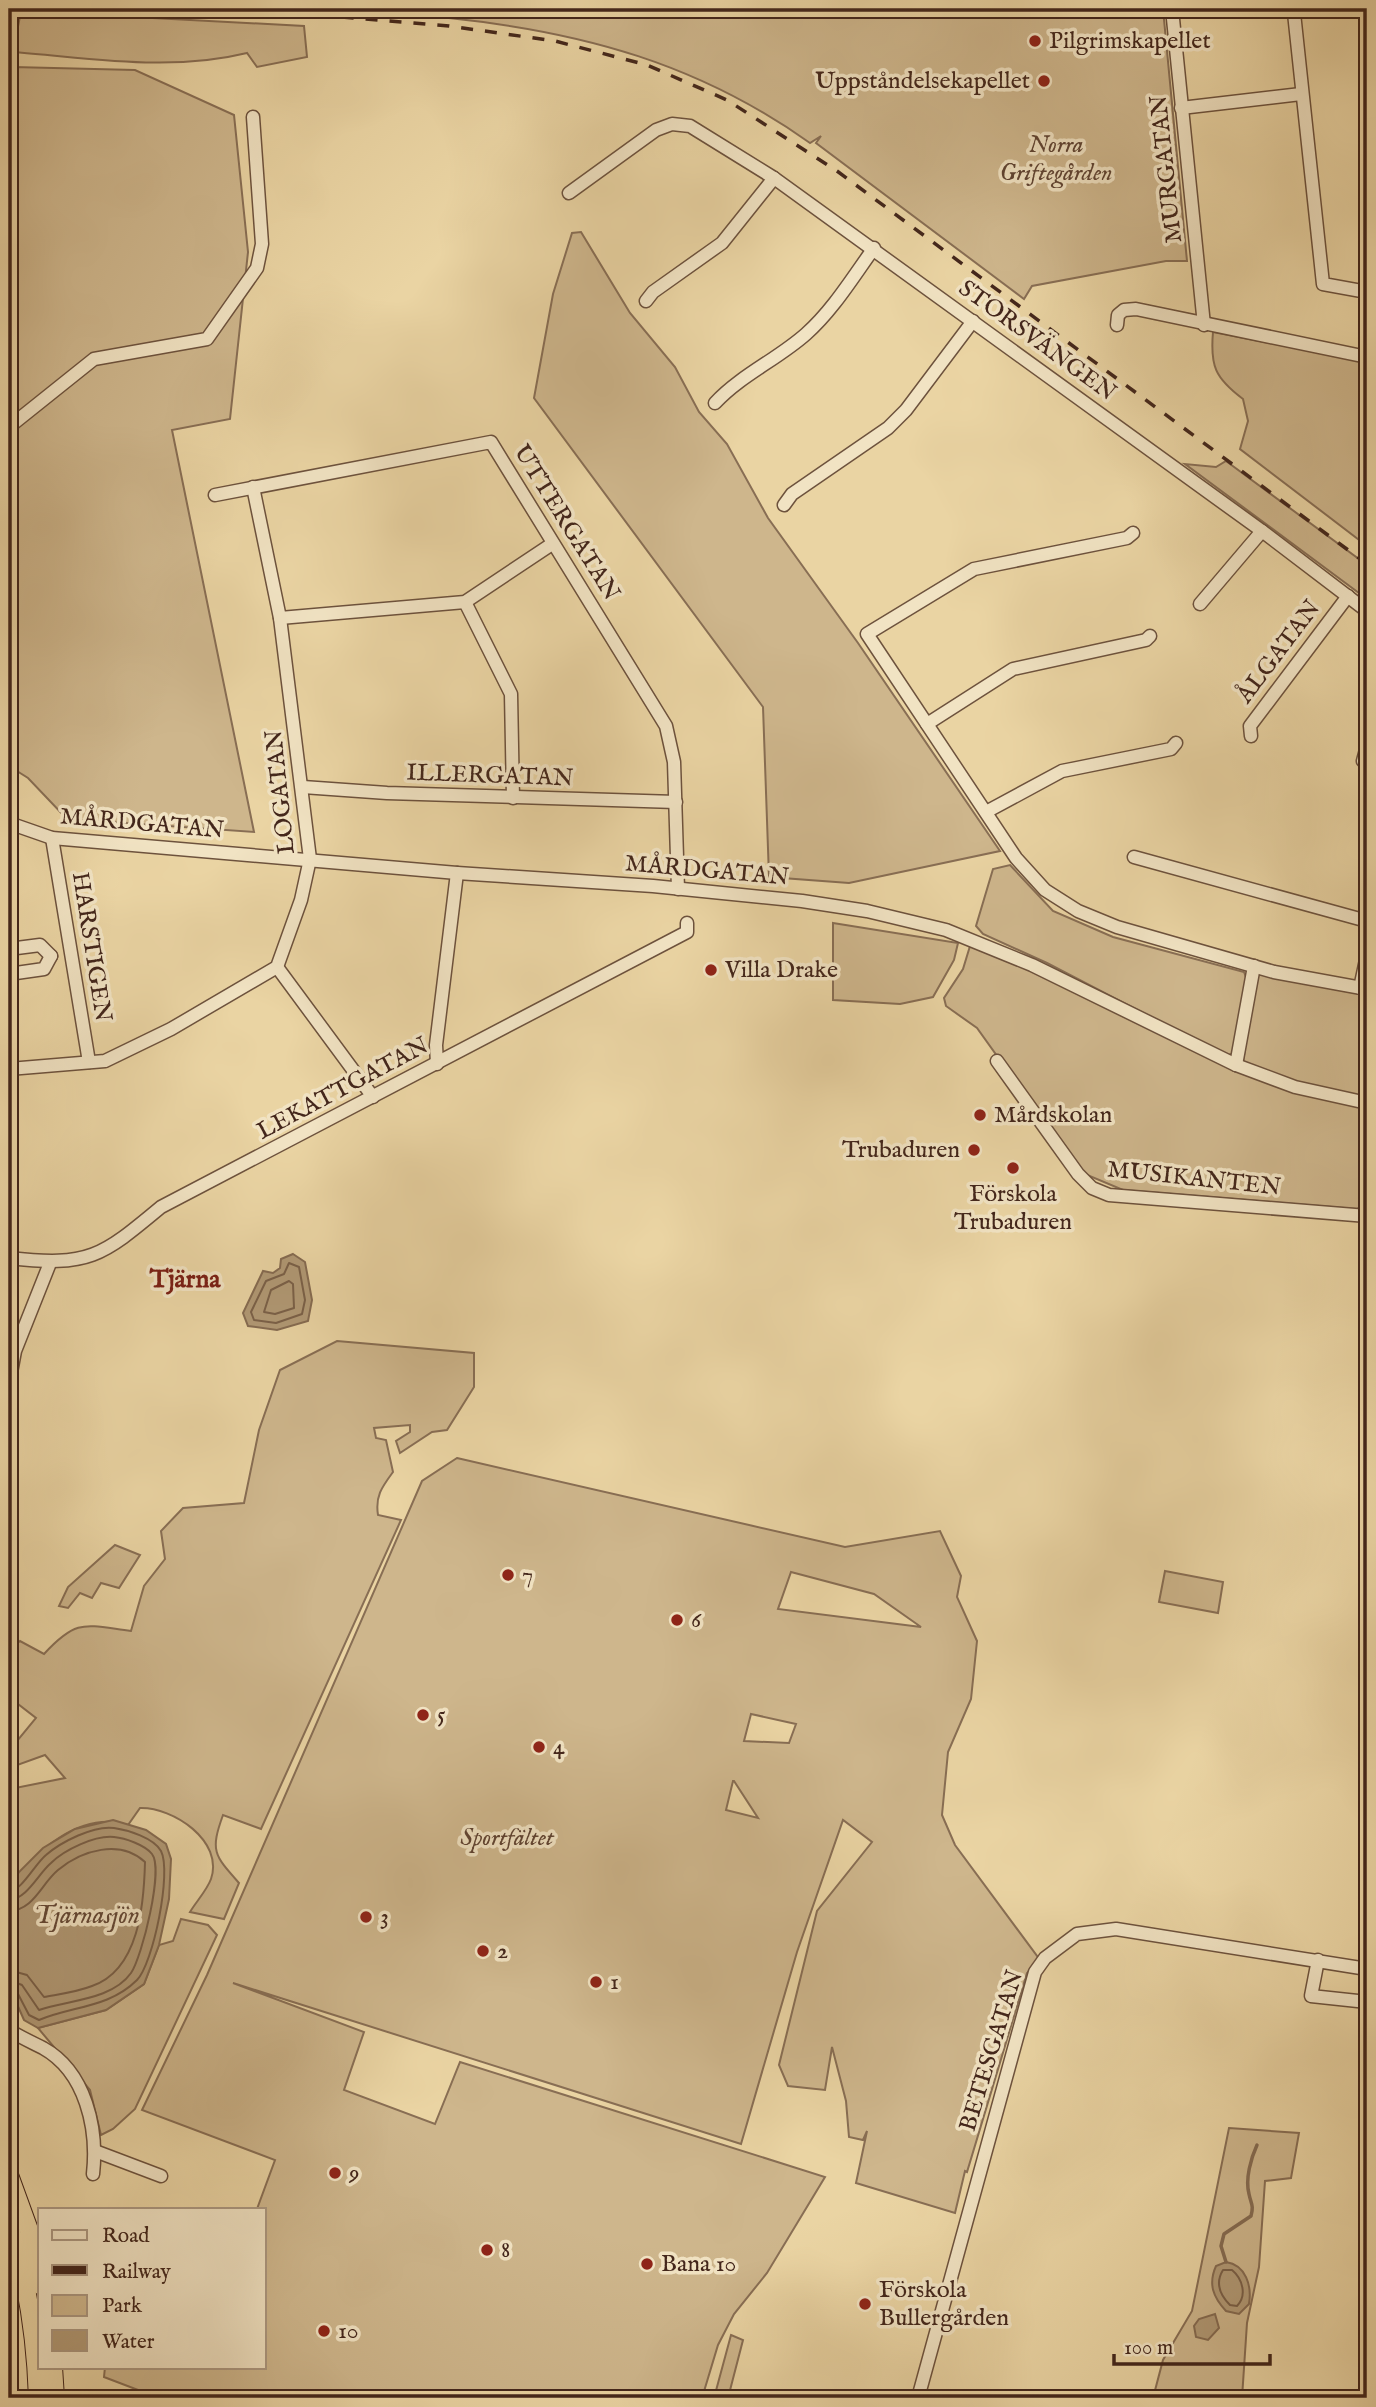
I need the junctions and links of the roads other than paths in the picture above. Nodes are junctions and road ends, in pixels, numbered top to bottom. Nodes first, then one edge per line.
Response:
1 (1172, 9) edge
2 (1298, 9) edge
3 (1301, 94) junction
4 (1181, 108) junction
5 (253, 117) dead end
6 (774, 178) junction
7 (569, 193) dead end
8 (874, 248) junction
9 (1367, 292) edge
10 (646, 301) dead end
11 (973, 321) junction
12 (1118, 325) dead end
13 (1204, 325) junction
14 (1367, 358) edge
15 (715, 403) dead end
16 (9, 427) edge
17 (253, 487) junction
18 (215, 495) dead end
19 (784, 505) dead end
20 (1262, 531) junction
21 (1133, 533) dead end
22 (552, 544) junction
23 (1348, 596) junction
24 (464, 602) junction
25 (1200, 604) dead end
26 (1367, 611) edge
27 (281, 618) junction
28 (1150, 636) dead end
29 (927, 724) junction
30 (1251, 736) dead end
31 (1176, 743) dead end
32 (1367, 746) edge
33 (1363, 761) dead end
34 (303, 787) junction
35 (513, 798) junction
36 (676, 802) junction
37 (986, 812) junction
38 (9, 823) edge
39 (52, 838) junction
40 (1134, 857) dead end
41 (310, 859) junction
42 (457, 873) junction
43 (678, 889) junction
44 (1367, 921) edge
45 (687, 923) dead end
46 (9, 950) edge
47 (71, 954) junction
48 (1367, 955) edge
49 (51, 956) junction
50 (277, 967) junction
51 (1254, 967) junction
52 (9, 974) edge
53 (1363, 989) edge
54 (997, 1061) dead end
55 (89, 1062) junction
56 (437, 1064) junction
57 (1236, 1065) junction
58 (9, 1069) edge
59 (373, 1097) junction
60 (1367, 1103) edge
61 (1367, 1216) edge
62 (9, 1258) edge
63 (50, 1263) junction
64 (9, 1384) edge
65 (1318, 1960) junction
66 (1367, 1969) edge
67 (1367, 2002) edge
68 (9, 2030) edge
69 (30, 2043) junction
70 (9, 2044) edge
71 (95, 2151) junction
72 (93, 2174) dead end
73 (9, 2175) edge
74 (161, 2176) dead end
75 (9, 2225) edge
76 (38, 2275) edge
77 (53, 2368) edge
78 (38, 2398) edge
79 (55, 2398) edge
80 (918, 2398) edge

1 - 4 street, MURGATAN
2 - 3 street
3 - 4 street
3 - 9 street
4 - 13 street, MURGATAN
5 - 16 street
6 - 7 street, STORSVÄNGEN
6 - 8 street, STORSVÄNGEN
6 - 10 street
8 - 11 street, STORSVÄNGEN
8 - 15 street
11 - 19 street
11 - 20 street, STORSVÄNGEN
12 - 13 street
13 - 14 street
17 - 18 street, UTTERGATAN
17 - 22 street, UTTERGATAN
17 - 27 street, LOGATAN
20 - 23 street, STORSVÄNGEN
20 - 25 street
21 - 29 street
22 - 24 street
22 - 36 street, UTTERGATAN
23 - 26 street, STORSVÄNGEN
23 - 30 street, ÅLGATAN
24 - 27 street
24 - 35 street
27 - 34 street, LOGATAN
28 - 29 street
29 - 37 street
31 - 37 street
32 - 33 street
34 - 35 street, ILLERGATAN
34 - 41 street, LOGATAN
35 - 36 street, ILLERGATAN
36 - 43 street, UTTERGATAN
37 - 51 street
38 - 39 street, MÅRDGATAN
39 - 41 street, MÅRDGATAN
39 - 47 street, HARSTIGEN
40 - 44 street
41 - 42 street, MÅRDGATAN
41 - 50 street, LOGATAN
42 - 43 street, MÅRDGATAN
42 - 56 street
43 - 57 street, MÅRDGATAN
45 - 56 street, LEKATTGATAN
46 - 49 street
47 - 49 street
47 - 55 street, HARSTIGEN
48 - 53 street
49 - 52 street
50 - 55 street
50 - 59 street
51 - 53 street
51 - 57 street
54 - 61 street, MUSIKANTEN
55 - 58 street
56 - 59 street, LEKATTGATAN
57 - 60 street, MÅRDGATAN
59 - 63 street, LEKATTGATAN
62 - 63 street, LEKATTGATAN
63 - 64 street
65 - 66 street, BETESGATAN
65 - 67 street
65 - 80 street, BETESGATAN
68 - 69 street
69 - 70 street
69 - 71 street
71 - 72 street
71 - 74 street
73 - 76 highway
75 - 78 highway
77 - 79 highway

